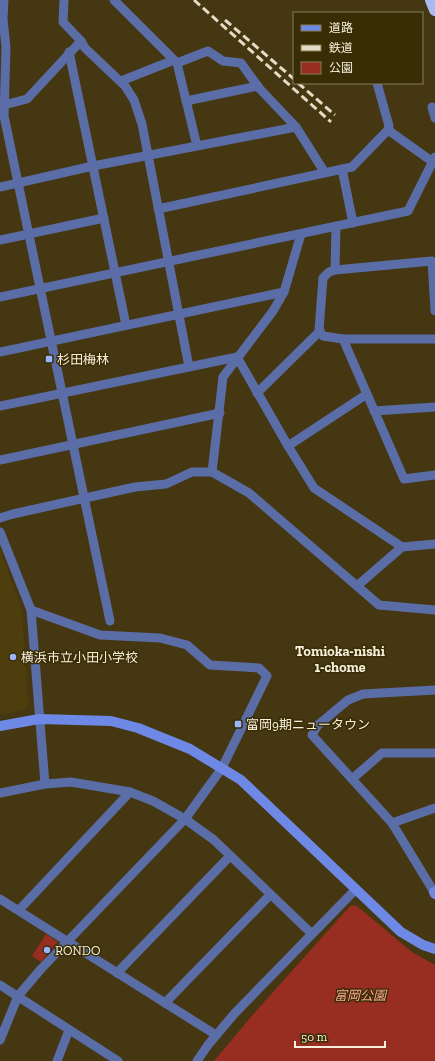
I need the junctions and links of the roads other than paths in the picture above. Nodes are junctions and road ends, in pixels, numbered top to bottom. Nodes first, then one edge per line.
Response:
1 (4, 0) edge
2 (64, 0) edge
3 (114, 0) edge
4 (431, 0) edge
5 (435, 10) edge
6 (80, 41) junction
7 (3, 47) edge
8 (69, 52) junction
9 (176, 62) junction
10 (121, 81) junction
11 (377, 84) edge
12 (258, 86) junction
13 (186, 101) junction
14 (4, 106) junction
15 (432, 107) dead end
16 (2, 116) edge
17 (435, 118) edge
18 (296, 128) junction
19 (388, 130) junction
20 (197, 146) junction
21 (148, 156) junction
22 (434, 160) edge
23 (93, 166) junction
24 (342, 169) junction
25 (325, 173) junction
26 (18, 184) junction
27 (0, 187) edge
28 (158, 209) junction
29 (104, 218) junction
30 (354, 223) junction
31 (336, 226) junction
32 (29, 234) junction
33 (301, 234) junction
34 (0, 240) edge
35 (168, 261) junction
36 (335, 270) junction
37 (115, 272) junction
38 (40, 289) junction
39 (284, 292) junction
40 (0, 297) edge
41 (435, 311) edge
42 (178, 315) junction
43 (126, 325) junction
44 (320, 331) junction
45 (343, 339) junction
46 (435, 339) edge
47 (50, 342) junction
48 (0, 352) edge
49 (237, 357) junction
50 (189, 367) junction
51 (63, 393) junction
52 (257, 393) junction
53 (367, 394) junction
54 (0, 406) edge
55 (435, 407) edge
56 (374, 411) junction
57 (220, 413) junction
58 (72, 445) junction
59 (288, 446) junction
60 (0, 460) edge
61 (212, 472) junction
62 (435, 475) edge
63 (84, 498) junction
64 (0, 518) edge
65 (0, 532) edge
66 (435, 544) edge
67 (402, 547) junction
68 (357, 586) junction
69 (31, 610) junction
70 (435, 610) edge
71 (110, 621) dead end
72 (435, 690) edge
73 (39, 719) junction
74 (0, 726) edge
75 (435, 753) edge
76 (222, 768) junction
77 (352, 779) junction
78 (45, 784) junction
79 (130, 792) junction
80 (0, 793) edge
81 (435, 808) edge
82 (185, 819) junction
83 (392, 823) junction
84 (230, 856) junction
85 (356, 889) junction
86 (435, 892) edge
87 (270, 895) junction
88 (0, 898) edge
89 (19, 910) junction
90 (312, 934) junction
91 (66, 942) junction
92 (435, 949) edge
93 (117, 973) junction
94 (0, 985) edge
95 (18, 996) junction
96 (165, 1003) junction
97 (69, 1030) junction
98 (216, 1035) junction
99 (0, 1040) edge
100 (57, 1061) edge
101 (118, 1061) edge
102 (197, 1061) edge

1 - 7 street
2 - 6 street
3 - 9 street
4 - 5 highway
6 - 8 street
6 - 10 street
7 - 14 street
8 - 14 street
8 - 23 street
9 - 10 street
9 - 12 street
9 - 13 street
10 - 21 street
11 - 19 street
12 - 13 street
12 - 18 street
13 - 20 street
14 - 16 street
15 - 17 street
16 - 26 street
18 - 20 street
18 - 25 street
19 - 22 street
19 - 24 street
20 - 21 street
21 - 23 street
21 - 28 street
22 - 30 street
23 - 26 street
23 - 29 street
24 - 25 street
24 - 30 street
25 - 28 street
26 - 27 street
26 - 32 street
28 - 35 street
29 - 32 street
29 - 37 street
30 - 31 street
31 - 33 street
31 - 36 street
32 - 34 street
32 - 38 street
33 - 35 street
33 - 39 street
35 - 37 street
35 - 42 street
36 - 41 street
36 - 44 street
37 - 38 street
37 - 43 street
38 - 40 street
38 - 47 street
39 - 42 street
39 - 49 street
42 - 43 street
42 - 50 street
43 - 47 street
44 - 45 street
44 - 52 street
45 - 46 street
45 - 53 street
47 - 48 street
47 - 51 street
49 - 50 street
49 - 52 street
49 - 57 street
50 - 51 street
51 - 54 street
51 - 58 street
52 - 59 street
53 - 56 street
53 - 59 street
55 - 56 street
56 - 62 street
57 - 58 street
57 - 61 street
58 - 60 street
58 - 63 street
59 - 67 street
61 - 63 street
61 - 68 street
63 - 64 street
63 - 71 street
65 - 69 street
66 - 67 street
67 - 68 street
68 - 70 street
69 - 73 street
69 - 76 street
72 - 77 street
73 - 74 street
73 - 76 street
73 - 78 street
75 - 77 street
76 - 82 street
76 - 85 street
77 - 83 street
78 - 79 street
78 - 80 street
79 - 82 street
79 - 89 street
81 - 83 street
82 - 84 street
82 - 91 street
83 - 86 street
84 - 87 street
84 - 93 street
85 - 90 street
85 - 92 street
87 - 90 street
87 - 96 street
88 - 89 street
89 - 91 street
90 - 98 street
91 - 93 street
91 - 95 street
93 - 96 street
94 - 95 street
95 - 97 street
95 - 99 street
96 - 98 street
97 - 100 street
97 - 101 street
98 - 102 street

